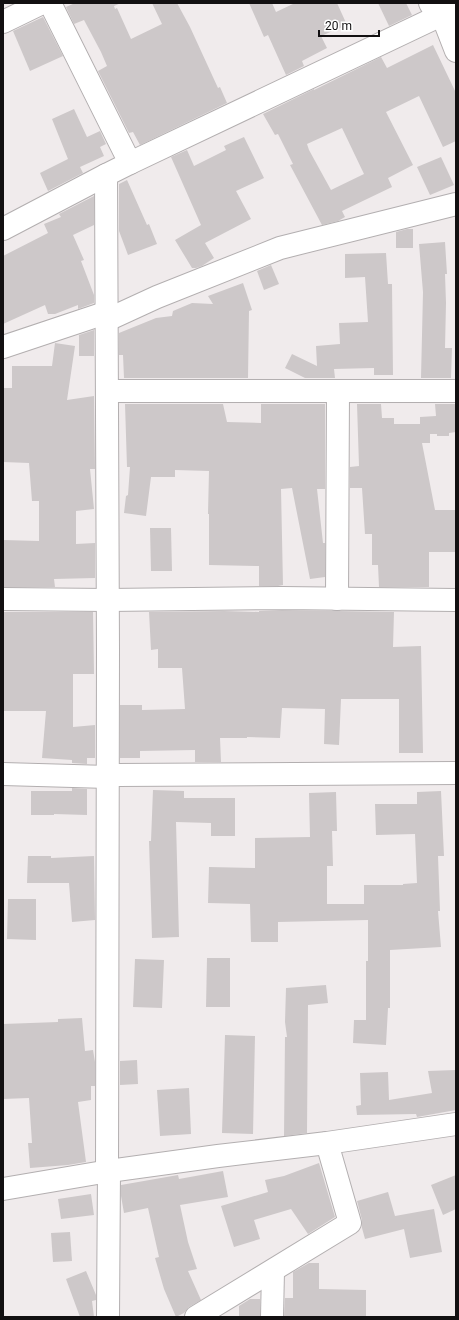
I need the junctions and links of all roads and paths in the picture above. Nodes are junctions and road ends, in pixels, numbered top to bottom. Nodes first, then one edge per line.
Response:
1 (42, 3) edge
2 (50, 3) edge
3 (443, 8) edge
4 (3, 22) edge
5 (456, 51) edge
6 (130, 163) junction
7 (106, 175) junction
8 (456, 204) edge
9 (3, 229) edge
10 (107, 316) junction
11 (3, 347) edge
12 (107, 391) junction
13 (338, 391) junction
14 (456, 391) edge
15 (3, 599) edge
16 (336, 599) junction
17 (108, 600) junction
18 (456, 600) edge
19 (456, 773) edge
20 (3, 774) edge
21 (108, 777) junction
22 (456, 1124) edge
23 (327, 1143) junction
24 (108, 1172) junction
25 (3, 1189) edge
26 (272, 1271) junction
27 (108, 1317) edge
28 (196, 1317) edge
29 (272, 1317) edge

1 - 4 street
2 - 6 street
3 - 5 street
3 - 6 street
6 - 7 street
7 - 9 street
7 - 10 street
8 - 10 street
10 - 11 street
10 - 12 street
12 - 13 street
12 - 17 street
13 - 14 street
13 - 16 street
15 - 17 street
16 - 17 street
16 - 18 street
17 - 21 street
19 - 21 street
20 - 21 street
21 - 24 street
22 - 23 street
23 - 24 street
23 - 26 street
24 - 25 street
24 - 27 street
26 - 28 street
26 - 29 street

